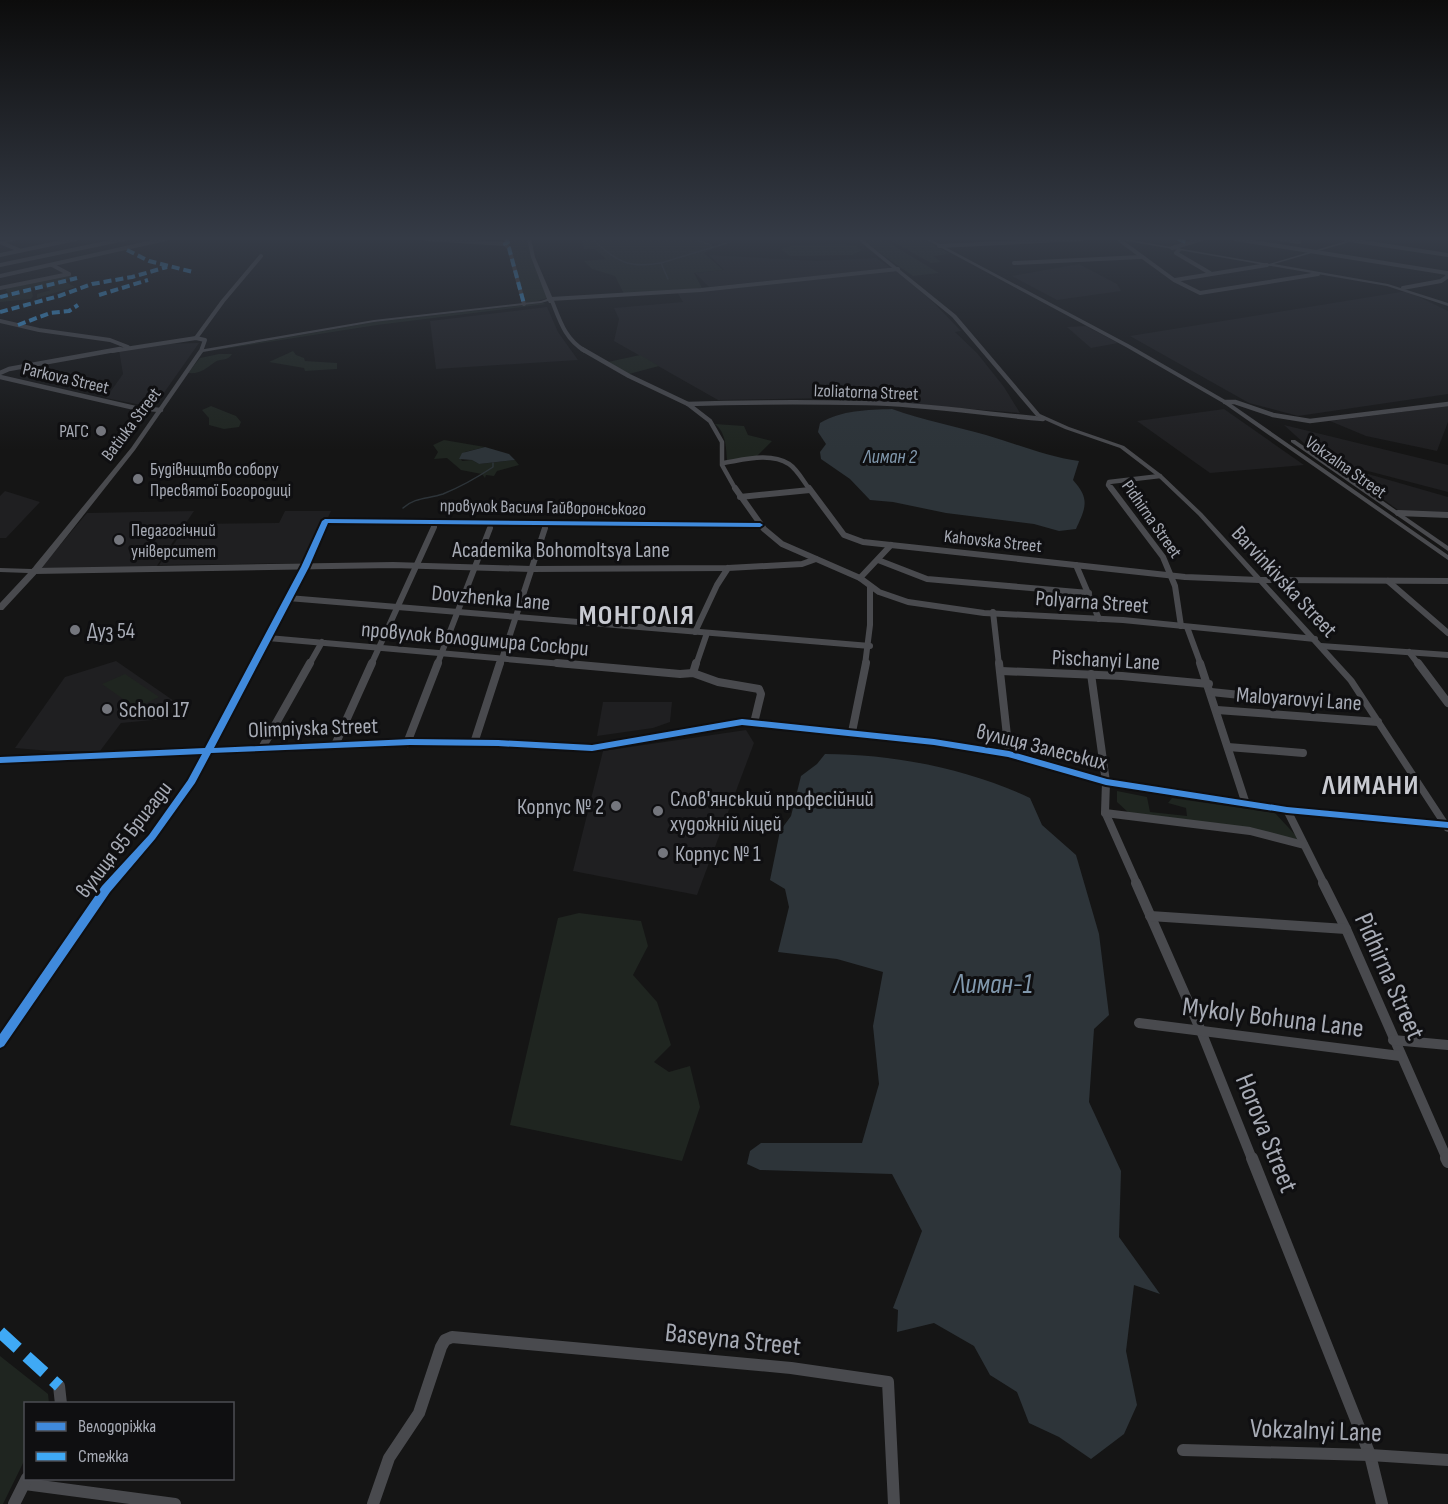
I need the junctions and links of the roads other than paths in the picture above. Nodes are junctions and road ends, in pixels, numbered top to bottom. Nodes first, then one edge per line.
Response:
1 (217, 309) edge
2 (478, 309) edge
3 (511, 309) edge
4 (556, 309) edge
5 (946, 309) edge
6 (1059, 309) edge
7 (1064, 309) edge
8 (0, 321) edge
9 (195, 338) junction
10 (128, 347) junction
11 (201, 351) junction
12 (197, 358) junction
13 (0, 375) edge
14 (1225, 402) junction
15 (1235, 402) junction
16 (688, 404) junction
17 (1448, 404) edge
18 (161, 410) junction
19 (1043, 419) junction
20 (723, 463) junction
21 (1161, 476) junction
22 (810, 490) junction
23 (740, 497) junction
24 (1398, 513) junction
25 (1448, 515) edge
26 (325, 521) joint
27 (760, 525) junction
28 (434, 527) dead end
29 (490, 528) dead end
30 (545, 528) dead end
31 (891, 545) junction
32 (1448, 549) edge
33 (1448, 558) edge
34 (816, 559) junction
35 (878, 560) junction
36 (417, 565) junction
37 (1076, 565) junction
38 (304, 567) junction
39 (475, 568) junction
40 (728, 568) junction
41 (531, 569) junction
42 (0, 570) edge
43 (34, 571) junction
44 (1171, 576) junction
45 (860, 578) junction
46 (1259, 580) junction
47 (1388, 581) junction
48 (1448, 581) edge
49 (870, 587) junction
50 (1089, 592) junction
51 (288, 598) junction
52 (0, 608) edge
53 (398, 608) junction
54 (457, 612) junction
55 (993, 612) junction
56 (515, 617) junction
57 (1099, 619) junction
58 (1184, 627) junction
59 (695, 632) junction
60 (707, 633) junction
61 (1448, 633) edge
62 (268, 638) junction
63 (322, 642) junction
64 (1318, 643) junction
65 (870, 646) junction
66 (380, 647) junction
67 (1409, 652) junction
68 (442, 653) junction
69 (1448, 655) edge
70 (502, 658) junction
71 (1001, 671) junction
72 (693, 673) junction
73 (1090, 674) junction
74 (1210, 688) junction
75 (1260, 697) dead end
76 (1448, 703) edge
77 (1217, 710) junction
78 (1378, 722) junction
79 (754, 723) junction
80 (852, 732) junction
81 (406, 743) junction
82 (474, 743) junction
83 (335, 745) junction
84 (1228, 747) junction
85 (262, 748) junction
86 (592, 748) joint
87 (210, 750) junction
88 (1303, 753) dead end
89 (1009, 754) junction
90 (0, 760) edge
91 (1106, 782) junction
92 (1246, 804) junction
93 (1287, 810) junction
94 (1105, 813) junction
95 (1447, 826) edge
96 (1304, 845) junction
97 (1150, 916) junction
98 (1346, 929) junction
99 (1139, 1023) dead end
100 (1201, 1031) junction
101 (1393, 1040) junction
102 (0, 1043) edge
103 (1448, 1045) edge
104 (1400, 1056) junction
105 (1448, 1162) edge
106 (59, 1386) dead end
107 (61, 1402) edge
108 (1183, 1450) dead end
109 (1370, 1455) junction
110 (1448, 1460) edge
111 (26, 1481) edge
112 (14, 1504) edge
113 (175, 1504) edge
114 (373, 1504) edge
115 (894, 1504) edge
116 (1382, 1504) edge

1 - 9 street
2 - 11 street
3 - 12 street
4 - 16 street
5 - 19 street
6 - 14 street, Vokzalna Street
7 - 15 street, Vokzalna Street
8 - 10 street
9 - 10 street
9 - 11 street
10 - 13 street
11 - 12 street, Batiuka Street
12 - 18 street, Batiuka Street
13 - 18 street, Parkova Street
14 - 15 street
14 - 33 street, Vokzalna Street
15 - 17 street
15 - 24 street, Vokzalna Street
16 - 19 street, Izoliatorna Street
16 - 20 street, Polyarna Street
18 - 43 street, Batiuka Street
19 - 21 street, Barvinkivska Street
20 - 22 street, Kahovska Street
20 - 23 street, Polyarna Street
21 - 44 street, Pidhirna Street
21 - 46 street, Barvinkivska Street
22 - 23 street
22 - 31 street, Kahovska Street
23 - 27 street, Polyarna Street
24 - 25 street
24 - 32 street, Vokzalna Street
26 - 27 street, провулок Василя Гайворонського
26 - 38 street, вулиця 95 Бригади
27 - 34 street, Polyarna Street
28 - 36 street
29 - 39 street
30 - 41 street
31 - 35 street
31 - 37 street, Kahovska Street
34 - 40 street, Academika Bohomoltsya Lane
34 - 45 street, Polyarna Street
35 - 45 street
35 - 50 street
36 - 38 street, Academika Bohomoltsya Lane
36 - 39 street, Academika Bohomoltsya Lane
36 - 53 street
37 - 44 street, Kahovska Street
37 - 50 street
38 - 43 street, Academika Bohomoltsya Lane
38 - 51 street, вулиця 95 Бригади
39 - 41 street, Academika Bohomoltsya Lane
39 - 54 street
40 - 41 street, Academika Bohomoltsya Lane
40 - 59 street
41 - 56 street
42 - 43 street
43 - 52 street, Batiuka Street
44 - 46 street, Kahovska Street
44 - 58 street, Pidhirna Street
45 - 49 street, Polyarna Street
46 - 47 street, Kahovska Street
46 - 64 street, Barvinkivska Street
47 - 48 street, Kahovska Street
47 - 61 street
49 - 55 street, Polyarna Street
49 - 65 street
50 - 57 street
51 - 53 street, Dovzhenka Lane
51 - 62 street, вулиця 95 Бригади
53 - 54 street, Dovzhenka Lane
53 - 66 street
54 - 56 street, Dovzhenka Lane
54 - 68 street
55 - 57 street, Polyarna Street
55 - 71 street
56 - 59 street, Dovzhenka Lane
56 - 70 street
57 - 58 street, Polyarna Street
58 - 64 street, Polyarna Street
58 - 74 street, Pidhirna Street
59 - 60 street, Dovzhenka Lane
60 - 65 street, Dovzhenka Lane
60 - 72 street
62 - 63 street, провулок Володимира Сосюри
62 - 87 street, вулиця 95 Бригади
63 - 66 street, провулок Володимира Сосюри
63 - 85 street
64 - 67 street, Polyarna Street
64 - 78 street, Barvinkivska Street
65 - 80 street
66 - 68 street, провулок Володимира Сосюри
66 - 83 street
67 - 69 street, Polyarna Street
67 - 76 street
68 - 70 street, провулок Володимира Сосюри
68 - 81 street
70 - 72 street, провулок Володимира Сосюри
70 - 82 street
71 - 73 street, Pischanyi Lane
71 - 89 street
72 - 79 street
73 - 74 street, Pischanyi Lane
73 - 91 street, Horova Street
74 - 75 street, Pischanyi Lane
74 - 77 street, Pidhirna Street
77 - 78 street, Maloyarovyi Lane
77 - 84 street, Pidhirna Street
78 - 95 street, Barvinkivska Street
79 - 80 street, вулиця Залеських
79 - 86 street, вулиця Залеських
80 - 89 street, вулиця Залеських
81 - 82 street, Olimpiyska Street
81 - 83 street, Olimpiyska Street
82 - 86 street, Olimpiyska Street
83 - 85 street, Olimpiyska Street
84 - 88 street
84 - 92 street, Pidhirna Street
85 - 87 street, Olimpiyska Street
87 - 90 street, Olimpiyska Street
87 - 102 street, вулиця 95 Бригади
89 - 91 street, вулиця Залеських
91 - 92 street, вулиця Залеських
91 - 94 street, Horova Street
92 - 93 street, вулиця Залеських
93 - 95 street, вулиця Залеських
93 - 96 street, Pidhirna Street
94 - 96 street
94 - 97 street, Horova Street
96 - 98 street, Pidhirna Street
97 - 98 street
97 - 100 street, Horova Street
98 - 101 street, Pidhirna Street
99 - 100 street, Mykoly Bohuna Lane
100 - 104 street, Mykoly Bohuna Lane
100 - 109 street, Horova Street
101 - 103 street, Mykoly Bohuna Lane
101 - 104 street, Pidhirna Street
104 - 105 street, Pidhirna Street
106 - 107 street
108 - 109 street, Vokzalnyi Lane
109 - 110 street, Vokzalnyi Lane
109 - 116 street, Horova Street
111 - 112 street
111 - 113 street
114 - 115 street, Baseyna Street

